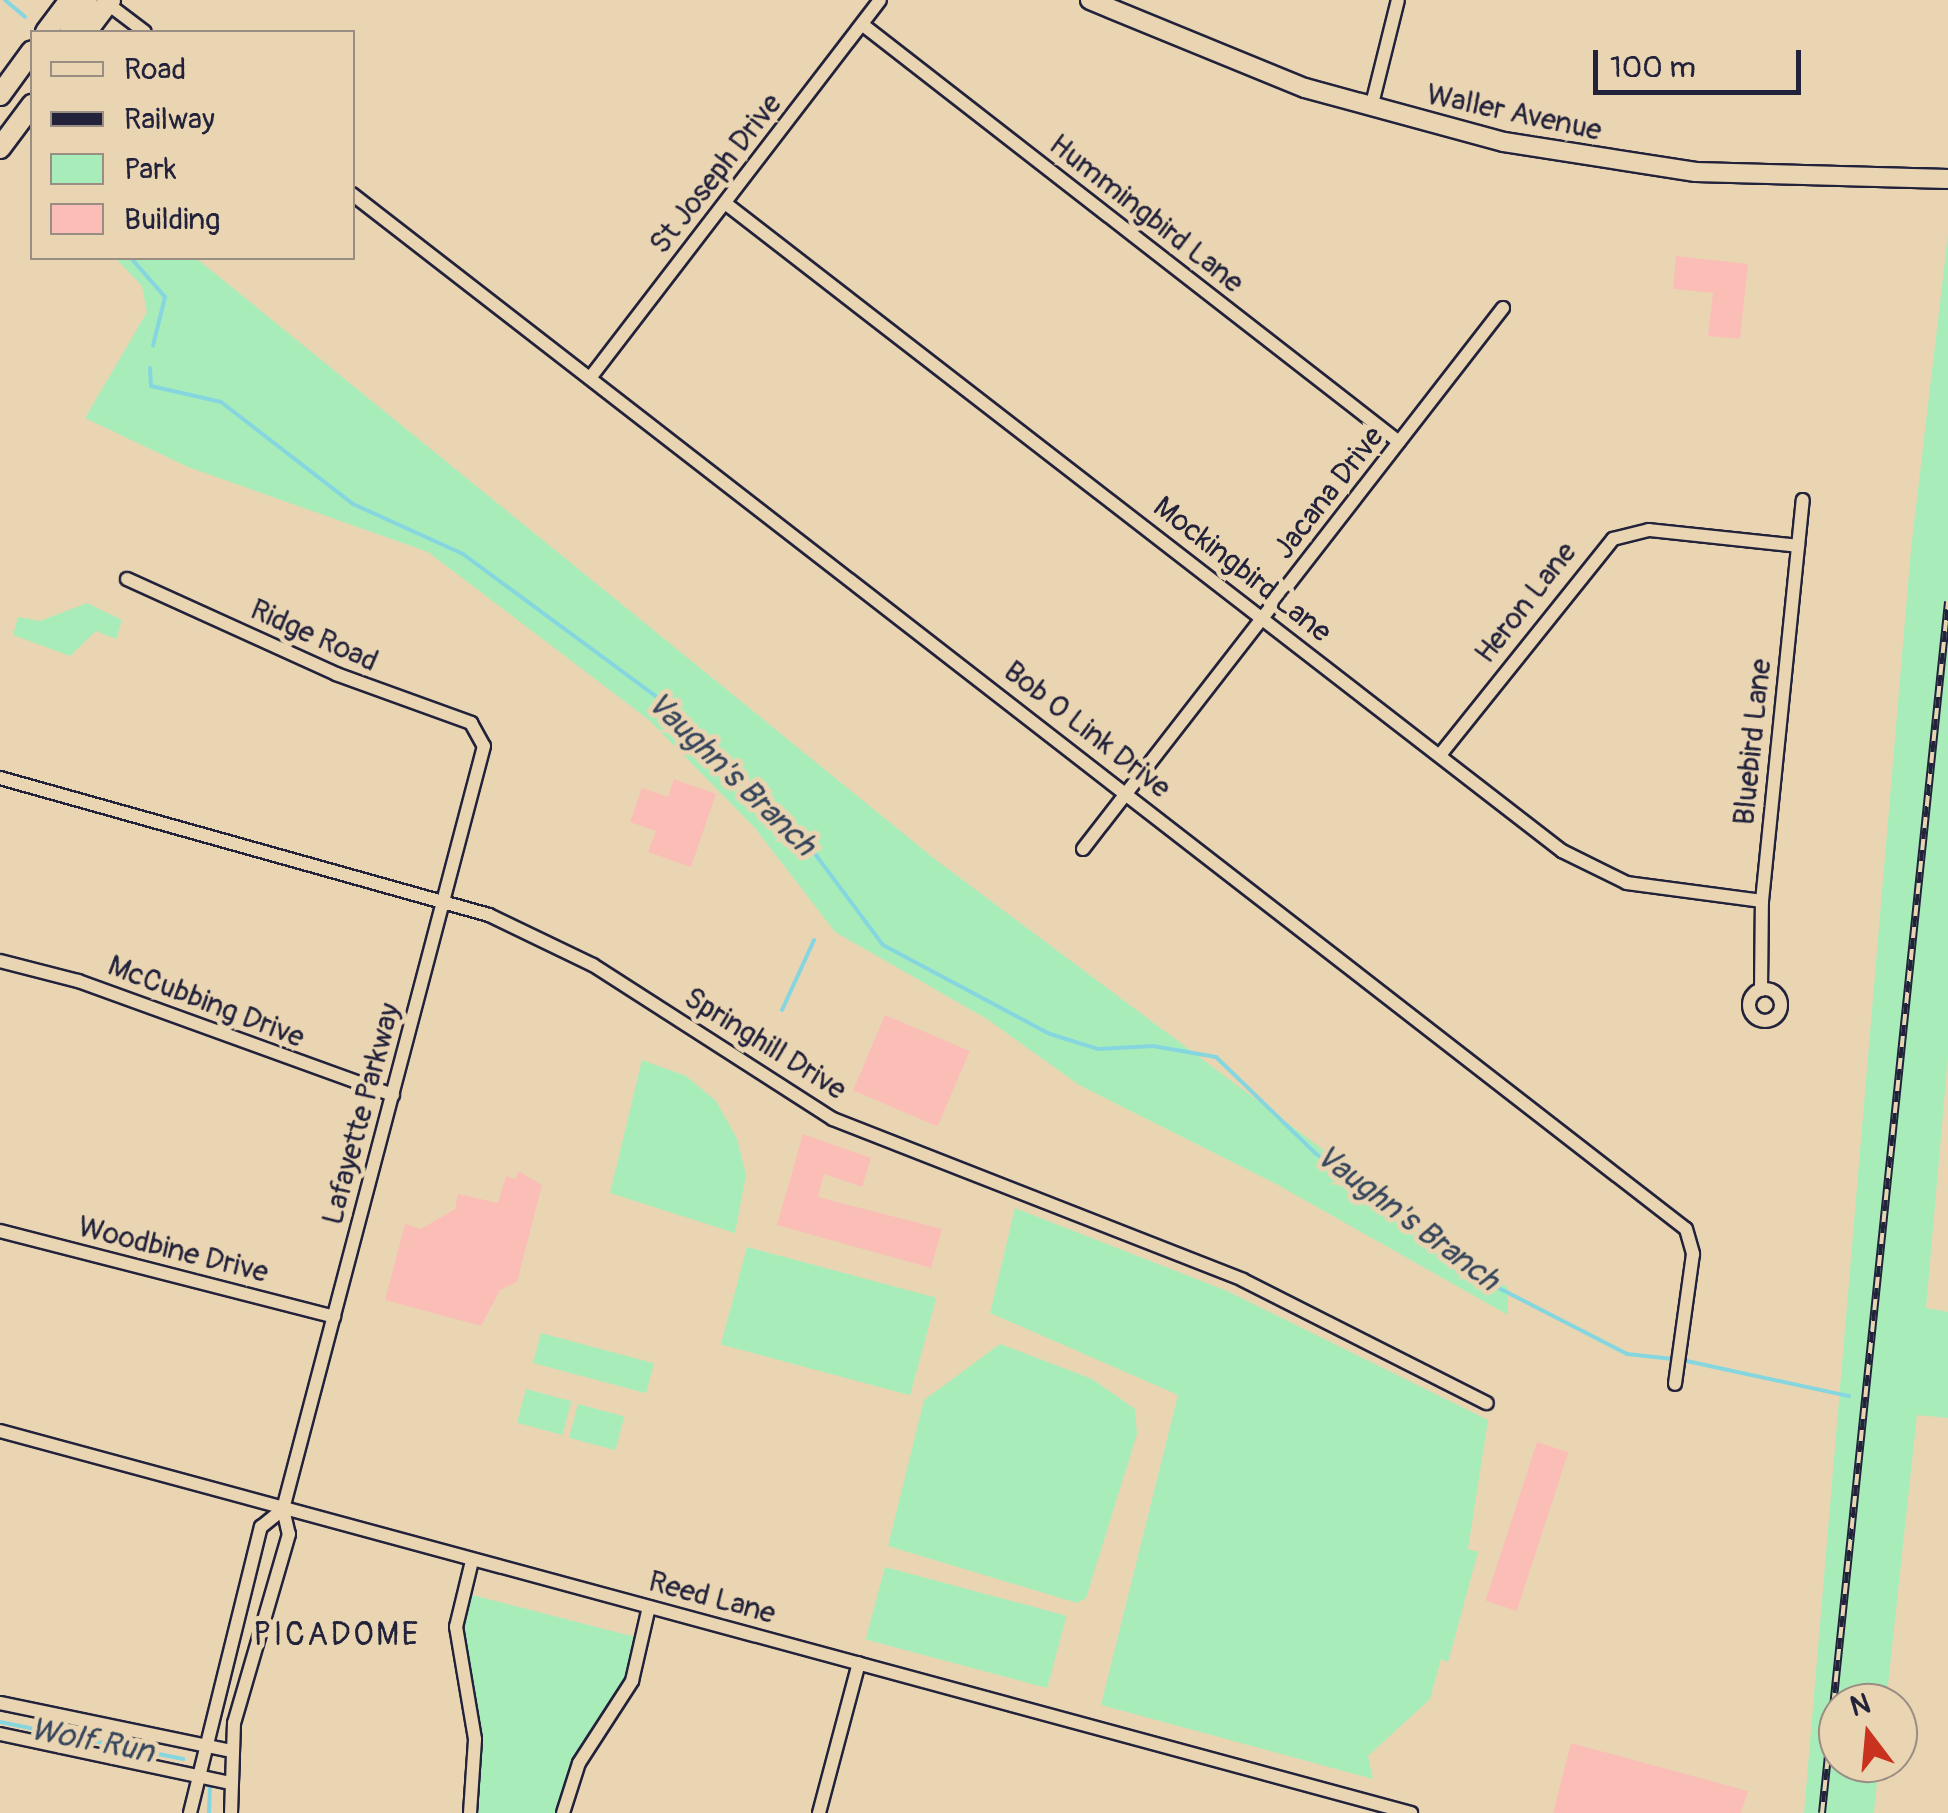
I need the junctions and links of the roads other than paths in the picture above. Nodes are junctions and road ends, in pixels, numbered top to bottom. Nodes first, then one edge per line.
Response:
1 (70, 0) edge
2 (880, 0) edge
3 (1090, 0) edge
4 (1398, 0) edge
5 (103, 1) edge
6 (862, 25) junction
7 (48, 30) edge
8 (72, 30) edge
9 (87, 30) edge
10 (142, 30) edge
11 (30, 54) edge
12 (0, 95) edge
13 (30, 108) edge
14 (1370, 108) junction
15 (0, 148) edge
16 (1948, 179) edge
17 (355, 196) edge
18 (725, 204) junction
19 (1503, 308) dead end
20 (590, 378) junction
21 (1400, 442) junction
22 (1803, 500) dead end
23 (1798, 546) junction
24 (127, 579) dead end
25 (1264, 618) junction
26 (482, 732) joint
27 (1440, 755) junction
28 (0, 778) edge
29 (1129, 795) junction
30 (1083, 849) dead end
31 (444, 898) junction
32 (1762, 902) junction
33 (0, 961) edge
34 (1760, 990) dead end
35 (392, 1095) junction
36 (0, 1231) edge
37 (334, 1316) junction
38 (1675, 1384) dead end
39 (1487, 1403) dead end
40 (0, 1431) edge
41 (284, 1508) junction
42 (472, 1561) junction
43 (648, 1607) junction
44 (859, 1663) junction
45 (0, 1703) edge
46 (0, 1734) edge
47 (202, 1744) junction
48 (232, 1750) junction
49 (195, 1776) junction
50 (232, 1783) junction
51 (1376, 1809) edge
52 (190, 1813) edge
53 (231, 1813) edge
54 (470, 1813) edge
55 (563, 1813) edge
56 (819, 1813) edge
57 (1410, 1813) edge

1 - 7 main road
2 - 6 street, St Joseph Drive
3 - 14 main road, Waller Avenue
4 - 14 street
5 - 8 main road
5 - 9 main road
5 - 10 street
6 - 18 street, St Joseph Drive
6 - 21 street, Hummingbird Lane
11 - 12 main road
13 - 15 main road
14 - 16 main road, Waller Avenue
17 - 20 street, Bob O Link Drive
18 - 20 street, St Joseph Drive
18 - 25 street, Mockingbird Lane
19 - 21 street, Jacana Drive
20 - 29 street, Bob O Link Drive
21 - 25 street, Jacana Drive
22 - 23 street, Bluebird Lane
23 - 27 street, Heron Lane
23 - 32 street, Bluebird Lane
24 - 26 street, Ridge Road
25 - 27 street, Mockingbird Lane
25 - 29 street, Jacana Drive
26 - 31 street, Lafayette Parkway
27 - 32 street, Mockingbird Lane
28 - 31 street, Springhill Drive
29 - 30 street, Jacana Drive
29 - 38 street, Bob O Link Drive
31 - 35 street, Lafayette Parkway
31 - 39 street, Springhill Drive
32 - 34 street, Bluebird Lane
33 - 35 street, McCubbing Drive
35 - 37 street, Lafayette Parkway
36 - 37 street, Woodbine Drive
37 - 41 street, Lafayette Parkway
40 - 41 street, Reed Lane
41 - 42 street, Reed Lane
41 - 47 street, Lafayette Parkway
41 - 48 street, Lafayette Parkway
42 - 43 street, Reed Lane
42 - 54 street
43 - 44 street, Reed Lane
43 - 55 street
44 - 51 street, Reed Lane
44 - 56 street
45 - 47 street
46 - 49 street
47 - 48 street
47 - 49 street, Lafayette Parkway
48 - 50 street, Lafayette Parkway
49 - 50 street
49 - 52 street, Lafayette Parkway
50 - 53 street, Lafayette Parkway
51 - 57 street, Reed Lane

